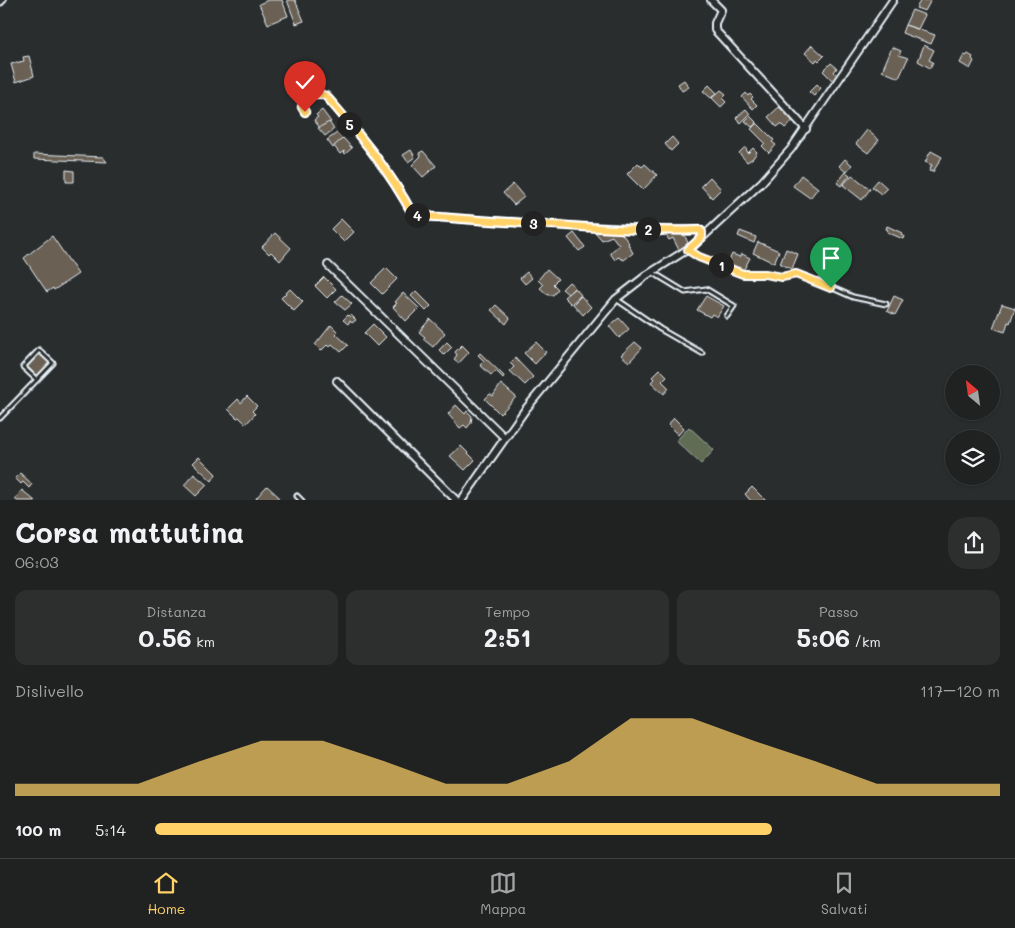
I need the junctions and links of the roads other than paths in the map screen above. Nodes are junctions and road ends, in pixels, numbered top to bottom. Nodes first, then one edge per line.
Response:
1 (711, 0) edge
2 (893, 0) edge
3 (305, 112) dead end
4 (806, 129) junction
5 (702, 237) junction
6 (688, 250) junction
7 (328, 265) dead end
8 (652, 272) junction
9 (616, 299) junction
10 (886, 304) dead end
11 (727, 316) dead end
12 (702, 353) dead end
13 (37, 380) junction
14 (337, 381) dead end
15 (0, 418) edge
16 (505, 438) junction
17 (297, 496) dead end
18 (302, 500) edge
19 (459, 500) edge

1 - 4 street
2 - 4 street
3 - 5 street
4 - 5 street
5 - 6 street
6 - 8 street
6 - 10 lane
7 - 16 street
8 - 9 street
8 - 11 lane
9 - 12 lane
9 - 16 street
13 - 13 lane
13 - 15 lane
14 - 19 street
16 - 19 street
17 - 18 lane

